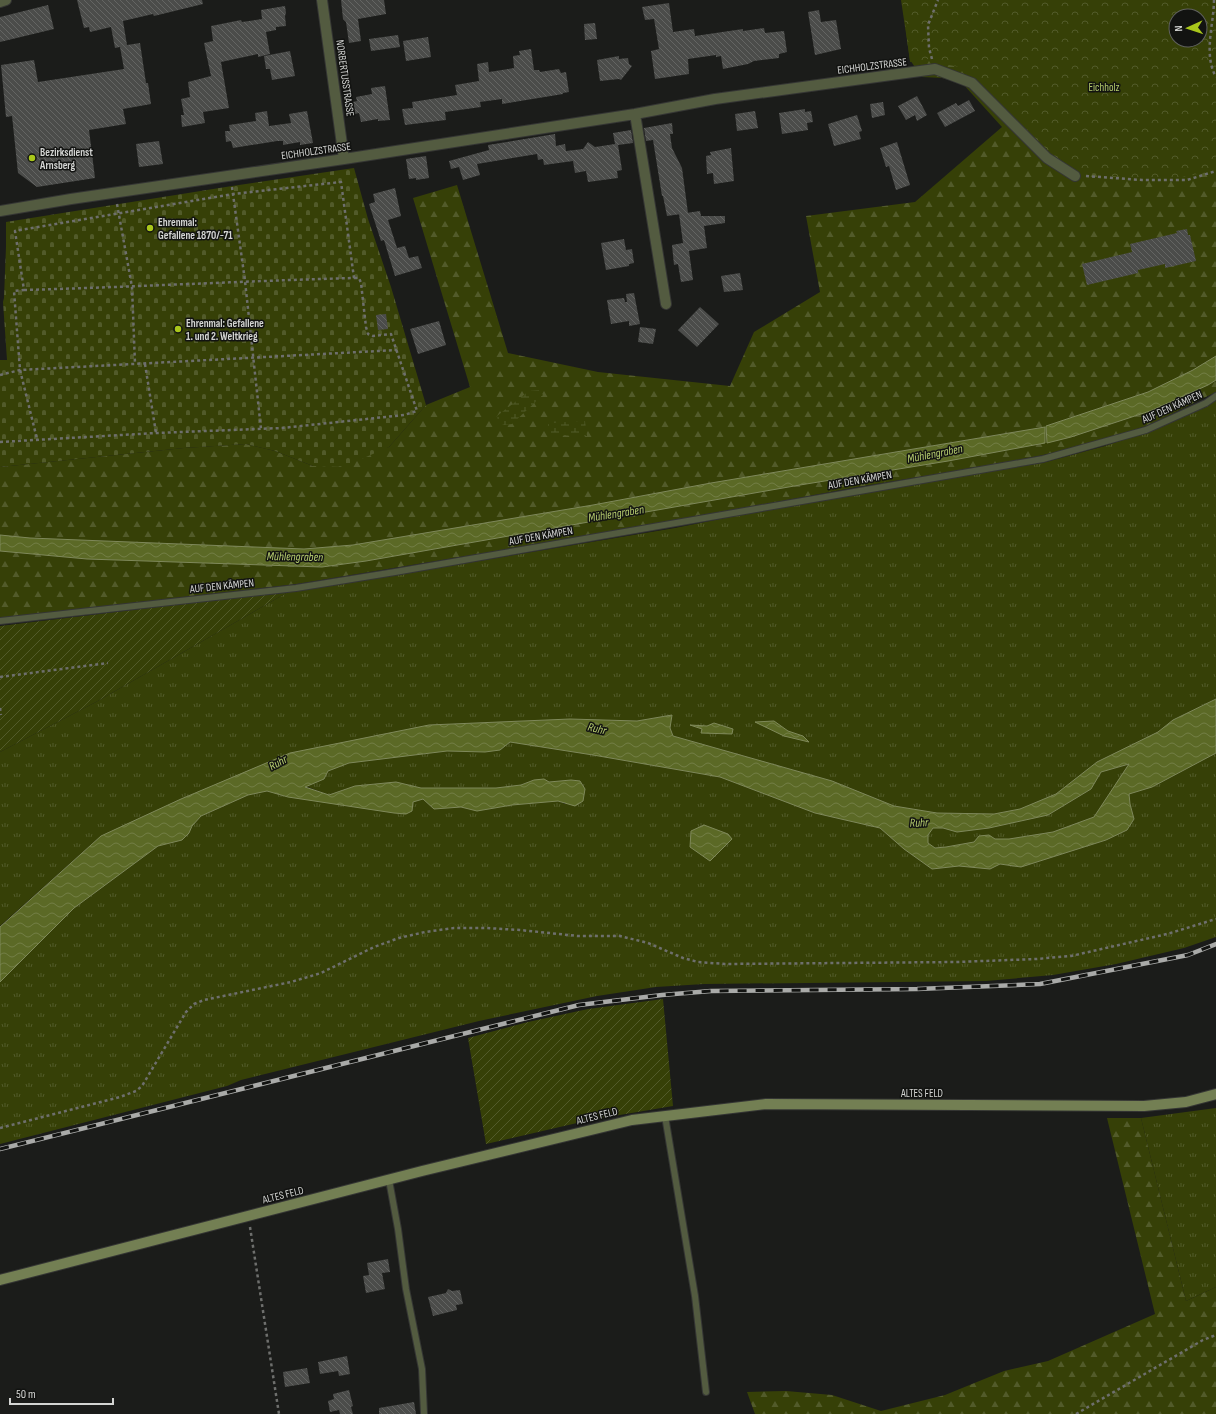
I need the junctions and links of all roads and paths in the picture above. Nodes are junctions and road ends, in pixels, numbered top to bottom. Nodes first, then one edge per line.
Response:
1 (6, 0) edge
2 (322, 0) edge
3 (938, 0) edge
4 (1214, 0) edge
5 (0, 2) edge
6 (935, 69) junction
7 (1216, 77) edge
8 (635, 114) junction
9 (344, 159) junction
10 (1216, 171) edge
11 (230, 175) junction
12 (1075, 176) joint
13 (233, 194) junction
14 (0, 208) edge
15 (119, 213) junction
16 (354, 278) junction
17 (245, 281) junction
18 (132, 287) junction
19 (24, 290) junction
20 (666, 304) dead end
21 (397, 350) junction
22 (254, 358) junction
23 (135, 364) junction
24 (145, 364) junction
25 (20, 370) junction
26 (0, 375) edge
27 (1216, 396) edge
28 (260, 429) junction
29 (156, 433) junction
30 (37, 439) junction
31 (0, 442) edge
32 (0, 621) edge
33 (108, 663) dead end
34 (0, 677) edge
35 (0, 708) edge
36 (1, 714) edge
37 (1216, 919) edge
38 (1216, 1094) edge
39 (665, 1116) junction
40 (0, 1128) edge
41 (389, 1180) junction
42 (248, 1216) junction
43 (0, 1280) edge
44 (1216, 1335) edge
45 (706, 1392) dead end
46 (279, 1414) edge
47 (424, 1414) edge
48 (1076, 1414) edge

1 - 5 street
2 - 9 street, NORBERTUSSTRASSE
3 - 6 path
4 - 7 path
6 - 8 street, EICHHOLZSTRASSE
6 - 12 street, EICHHOLZSTRASSE
8 - 9 street, EICHHOLZSTRASSE
8 - 20 street
9 - 11 street, EICHHOLZSTRASSE
10 - 12 path
11 - 13 path
11 - 14 street, EICHHOLZSTRASSE
13 - 15 path
13 - 16 path
13 - 17 path
15 - 18 path
15 - 19 path
16 - 17 path
16 - 21 path
17 - 18 path
17 - 22 path
18 - 19 path
18 - 23 path
19 - 25 path
21 - 22 path
21 - 28 path
22 - 24 path
22 - 28 path
23 - 24 path
23 - 25 path
24 - 29 path
25 - 26 path
25 - 30 path
27 - 32 lane, AUF DEN KÄMPEN
28 - 29 path
29 - 30 path
30 - 31 path
33 - 34 path
35 - 36 path
37 - 40 path
38 - 39 main road, ALTES FELD
39 - 41 main road, ALTES FELD
39 - 45 lane
41 - 42 main road, ALTES FELD
41 - 47 lane
42 - 43 main road, ALTES FELD
42 - 46 path
44 - 48 path

